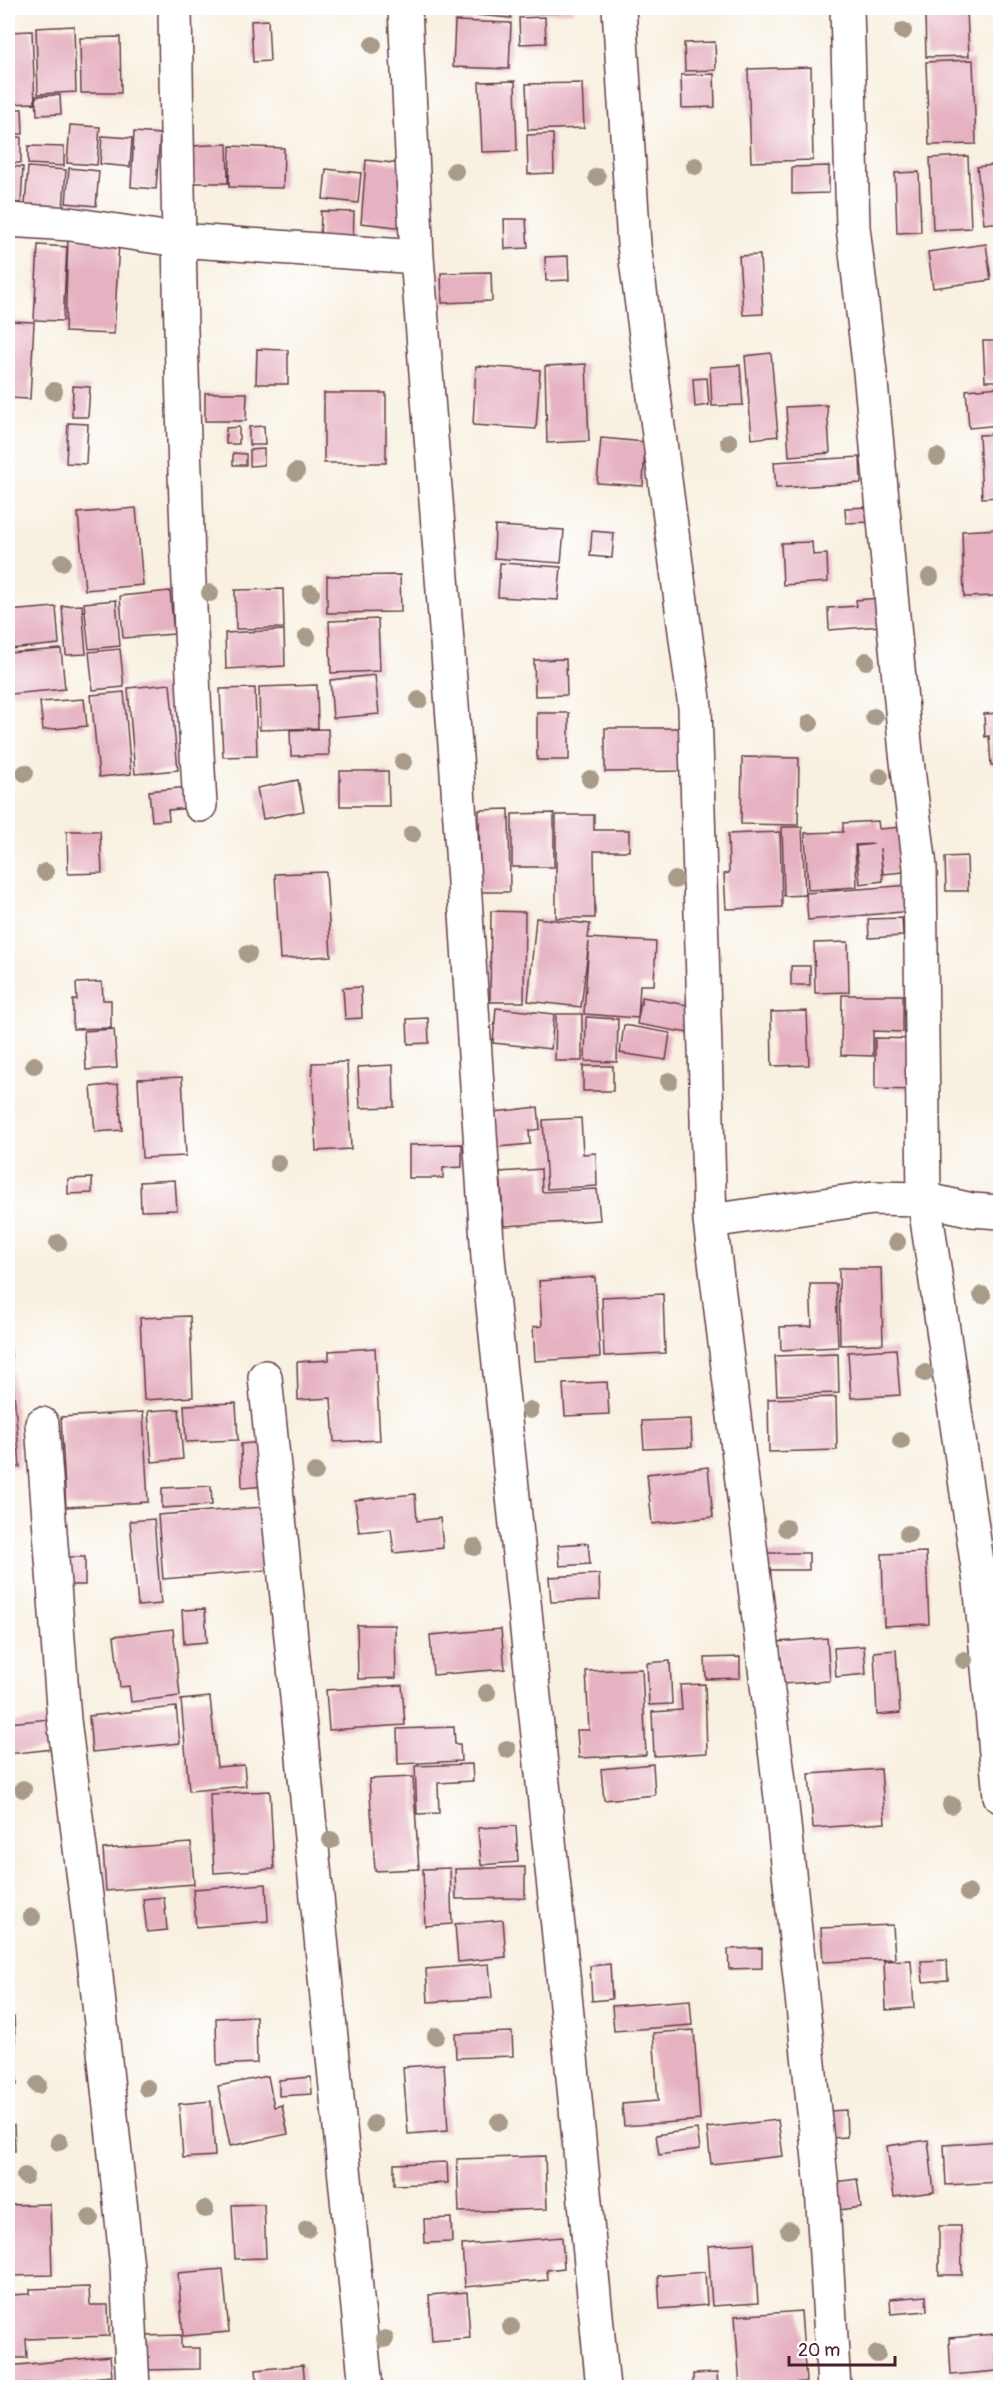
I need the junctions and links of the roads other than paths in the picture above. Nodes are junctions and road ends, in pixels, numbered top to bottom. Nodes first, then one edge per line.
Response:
1 (175, 8) edge
2 (405, 8) edge
3 (619, 8) edge
4 (847, 8) edge
5 (8, 220) edge
6 (178, 240) junction
7 (417, 256) junction
8 (200, 805) dead end
9 (924, 1199) junction
10 (1000, 1212) edge
11 (710, 1221) junction
12 (265, 1377) dead end
13 (42, 1424) dead end
14 (1000, 1796) edge
15 (133, 2388) edge
16 (366, 2388) edge
17 (603, 2388) edge
18 (834, 2388) edge

1 - 6 street
2 - 7 street
3 - 11 street
4 - 9 street
5 - 6 street
6 - 7 street
6 - 8 street
7 - 17 street
9 - 10 street
9 - 11 street
9 - 14 street
11 - 18 street
12 - 16 street
13 - 15 street

